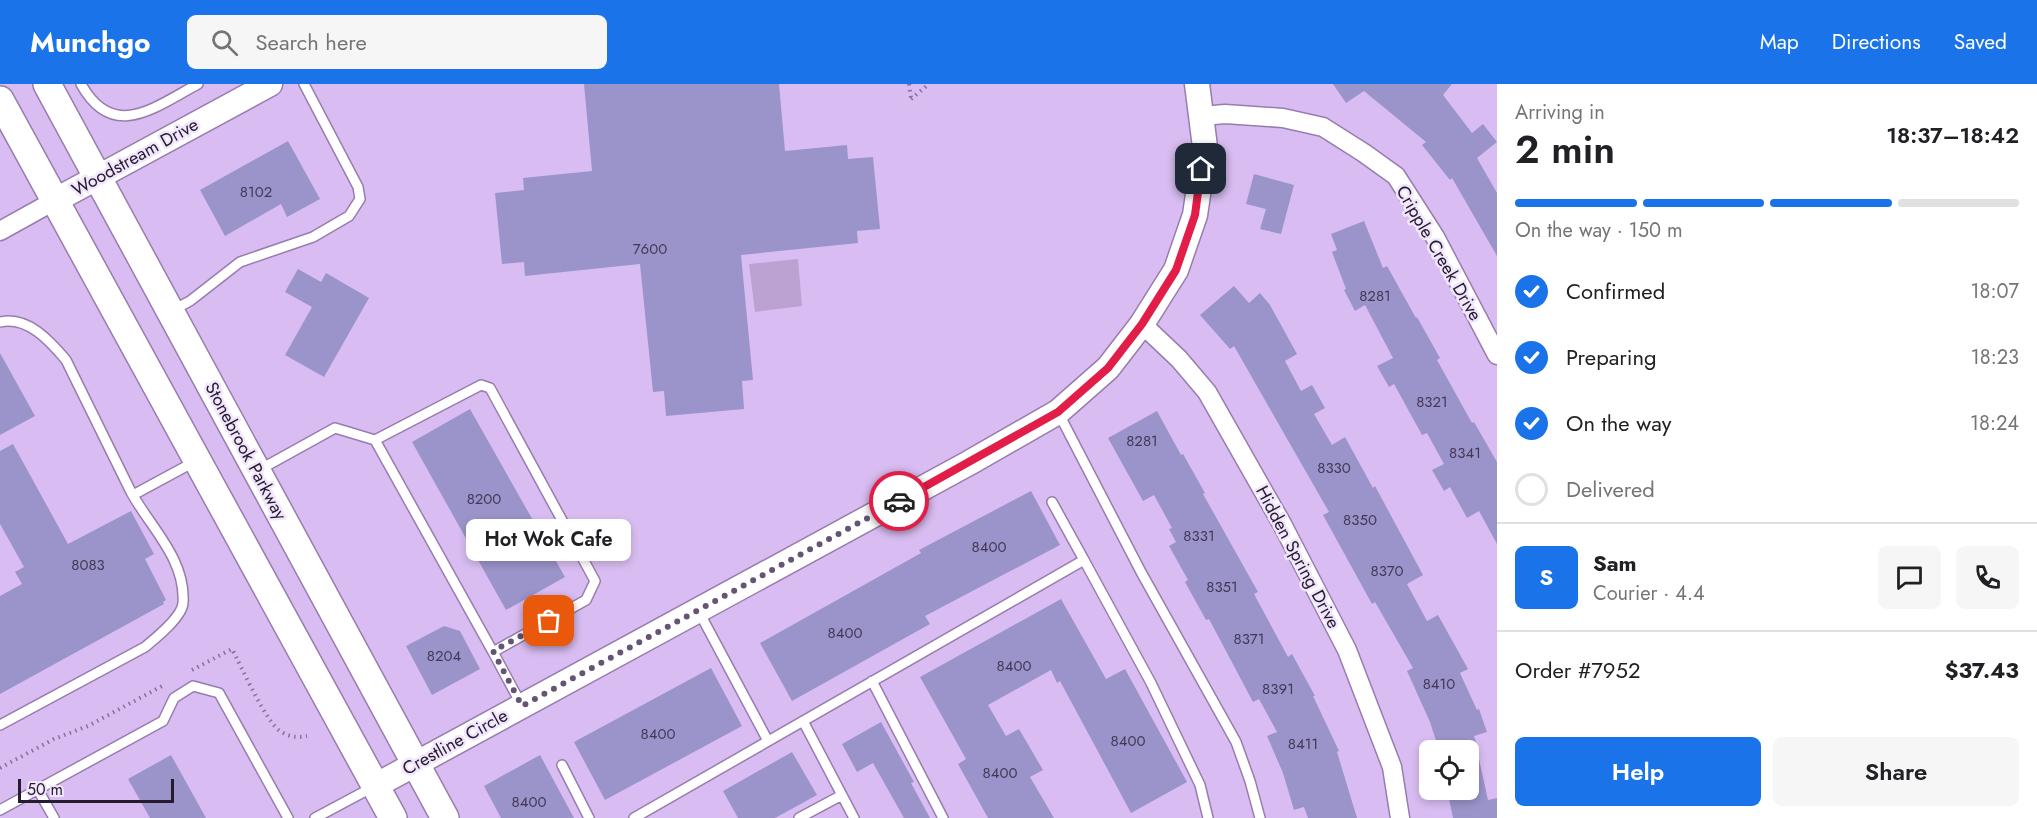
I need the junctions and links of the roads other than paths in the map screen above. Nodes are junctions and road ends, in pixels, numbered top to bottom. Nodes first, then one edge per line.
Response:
1 (47, 84) edge
2 (81, 84) edge
3 (198, 84) edge
4 (270, 84) edge
5 (304, 84) edge
6 (1197, 84) edge
7 (0, 100) edge
8 (1202, 116) junction
9 (98, 178) junction
10 (54, 201) junction
11 (0, 231) edge
12 (171, 312) junction
13 (0, 322) edge
14 (1142, 324) junction
15 (1497, 356) edge
16 (1058, 412) junction
17 (375, 440) junction
18 (196, 460) junction
19 (257, 471) junction
20 (133, 495) junction
21 (1052, 502) dead end
22 (1084, 560) junction
23 (698, 610) junction
24 (493, 651) junction
25 (872, 681) junction
26 (522, 706) junction
27 (803, 721) junction
28 (0, 725) edge
29 (768, 741) junction
30 (415, 764) junction
31 (562, 765) dead end
32 (375, 786) junction
33 (38, 790) junction
34 (842, 795) junction
35 (0, 810) edge
36 (54, 818) edge
37 (288, 818) edge
38 (315, 818) edge
39 (393, 818) edge
40 (445, 818) edge
41 (589, 818) edge
42 (634, 818) edge
43 (799, 818) edge
44 (854, 818) edge
45 (943, 818) edge
46 (1208, 818) edge
47 (1260, 818) edge
48 (1400, 818) edge

1 - 9 main road, Stonebrook Parkway
2 - 3 lane
4 - 9 street, Woodstream Drive
5 - 12 lane
6 - 8 street, Crestline Circle
7 - 10 main road
8 - 14 street, Crestline Circle
8 - 15 street, Cripple Creek Drive
9 - 10 street, Woodstream Drive
9 - 12 main road, Stonebrook Parkway
10 - 11 street, Woodstream Drive
10 - 18 main road
12 - 19 main road, Stonebrook Parkway
13 - 20 lane
14 - 16 street, Crestline Circle
14 - 48 street, Hidden Spring Drive
16 - 23 street, Crestline Circle
16 - 47 lane
17 - 19 lane
17 - 24 lane
17 - 24 lane
18 - 20 lane
18 - 32 main road
19 - 30 main road, Stonebrook Parkway
20 - 28 lane
21 - 22 lane
22 - 25 lane
22 - 46 lane
23 - 26 street, Crestline Circle
23 - 29 lane
24 - 26 lane
25 - 27 lane
25 - 45 lane
26 - 30 street, Crestline Circle
27 - 29 lane
27 - 34 lane
29 - 42 lane
30 - 32 street, Crestline Circle
30 - 40 main road, Stonebrook Parkway
31 - 41 lane
32 - 38 lane
32 - 39 main road
33 - 35 lane
33 - 36 lane
33 - 37 lane
34 - 43 lane
34 - 44 lane

